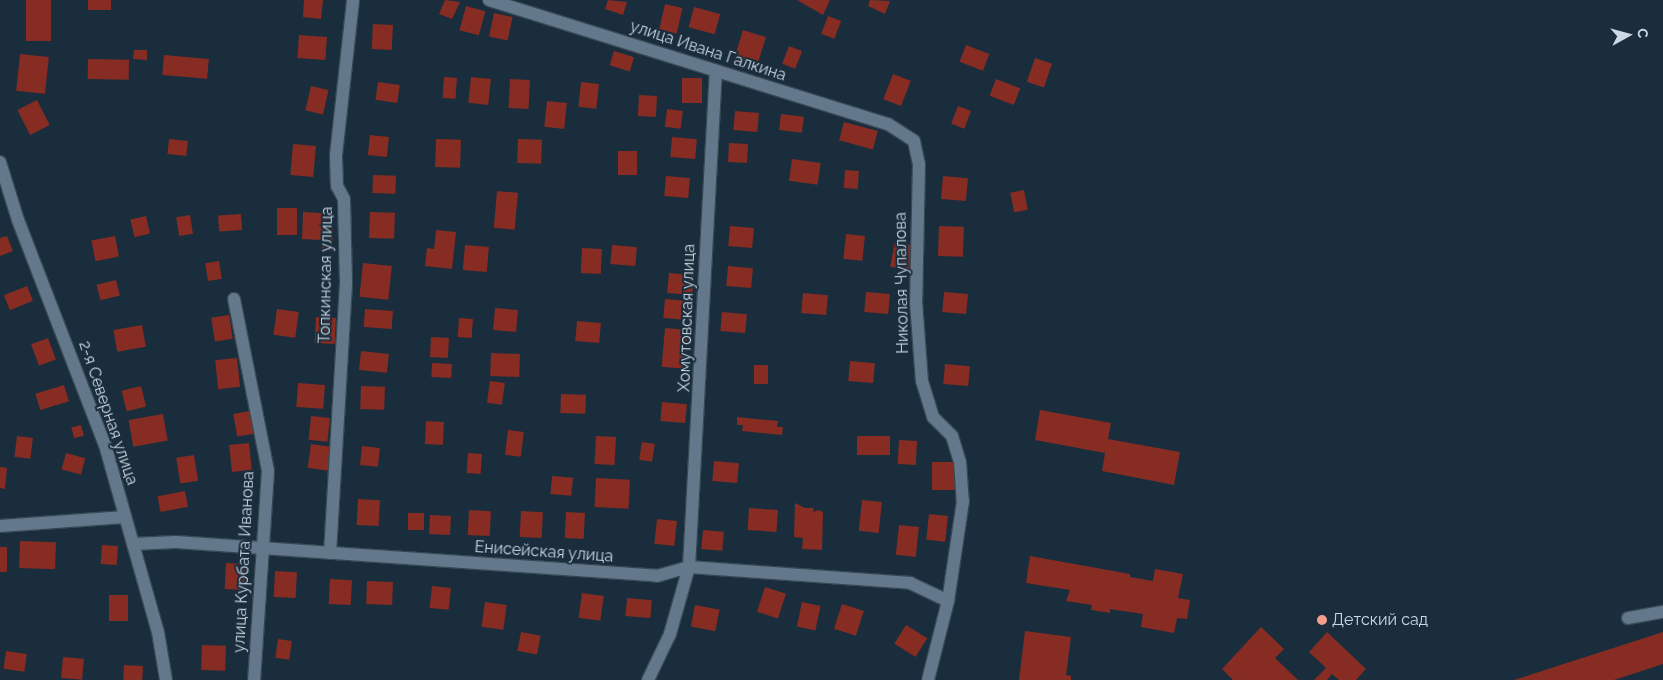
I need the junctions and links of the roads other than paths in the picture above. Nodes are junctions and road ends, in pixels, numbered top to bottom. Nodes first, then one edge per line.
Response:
1 (353, 0) edge
2 (489, 0) edge
3 (716, 71) junction
4 (914, 141) joint
5 (0, 162) edge
6 (234, 299) dead end
7 (125, 517) junction
8 (0, 526) edge
9 (133, 544) junction
10 (263, 549) junction
11 (330, 553) junction
12 (689, 567) junction
13 (948, 601) junction
14 (1663, 612) edge
15 (1628, 618) dead end
16 (166, 680) edge
17 (254, 680) edge
18 (648, 680) edge
19 (928, 680) edge

1 - 11 street, Топкинская улица
2 - 3 street, улица Ивана Галкина
3 - 4 street, улица Ивана Галкина
3 - 12 street, Хомутовская улица
4 - 13 street, Николая Чупалова
5 - 7 street, 2-я Северная улица
6 - 10 street, улица Курбата Иванова
7 - 8 street
7 - 9 street, 2-я Северная улица
9 - 10 street, Енисейская улица
9 - 16 street, 2-я Северная улица
10 - 11 street, Енисейская улица
10 - 17 street, улица Курбата Иванова
11 - 12 street, Енисейская улица
12 - 13 street, Енисейская улица
12 - 18 street, Хомутовская улица
13 - 19 street, Николая Чупалова
14 - 15 street

